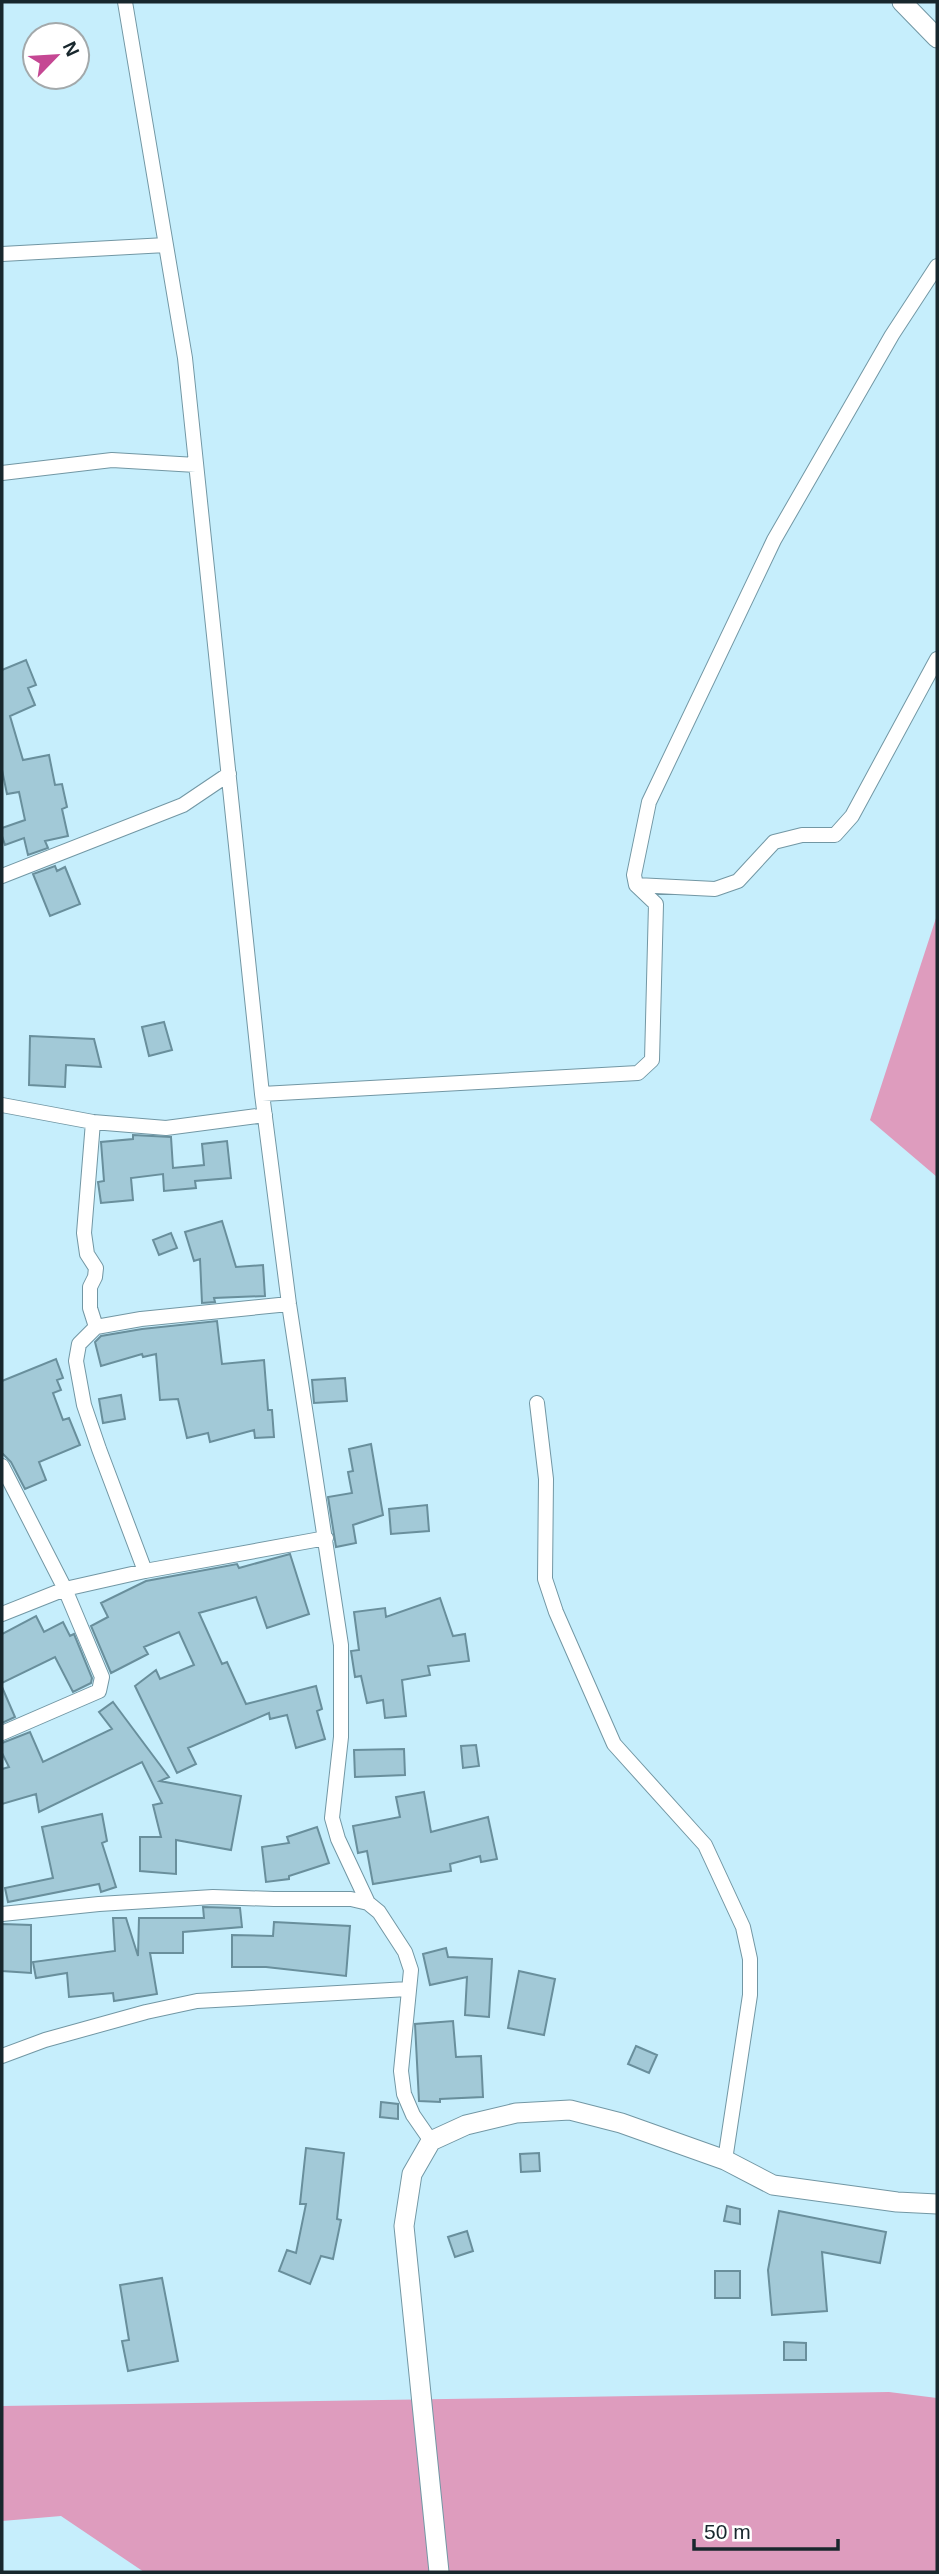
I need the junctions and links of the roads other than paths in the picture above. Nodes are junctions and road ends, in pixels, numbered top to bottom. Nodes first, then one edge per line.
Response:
1 (125, 2) edge
2 (902, 2) edge
3 (937, 38) edge
4 (166, 245) junction
5 (2, 254) edge
6 (937, 266) edge
7 (196, 465) junction
8 (2, 473) edge
9 (937, 660) edge
10 (229, 774) junction
11 (2, 876) edge
12 (636, 885) junction
13 (262, 1094) junction
14 (2, 1105) edge
15 (265, 1115) junction
16 (93, 1122) junction
17 (289, 1304) junction
18 (96, 1327) junction
19 (537, 1404) dead end
20 (2, 1466) edge
21 (326, 1538) junction
22 (145, 1571) junction
23 (65, 1589) junction
24 (2, 1614) edge
25 (2, 1733) edge
26 (368, 1903) junction
27 (2, 1914) edge
28 (408, 1989) junction
29 (2, 2056) edge
30 (431, 2141) junction
31 (725, 2160) junction
32 (937, 2204) edge
33 (439, 2572) edge

1 - 4 street
2 - 3 street
4 - 5 street
4 - 7 street
6 - 12 street
7 - 8 street
7 - 10 street
9 - 12 street
10 - 11 street
10 - 13 street
12 - 13 street
13 - 15 street
14 - 16 street
15 - 16 street
15 - 17 street
16 - 18 street
17 - 18 street
17 - 21 street
18 - 22 street
19 - 31 street
20 - 23 street
21 - 22 street
21 - 26 street
22 - 23 street
23 - 24 street
23 - 25 street
26 - 27 street
26 - 28 street
28 - 29 street
28 - 30 street
30 - 31 street
30 - 33 street
31 - 32 street

